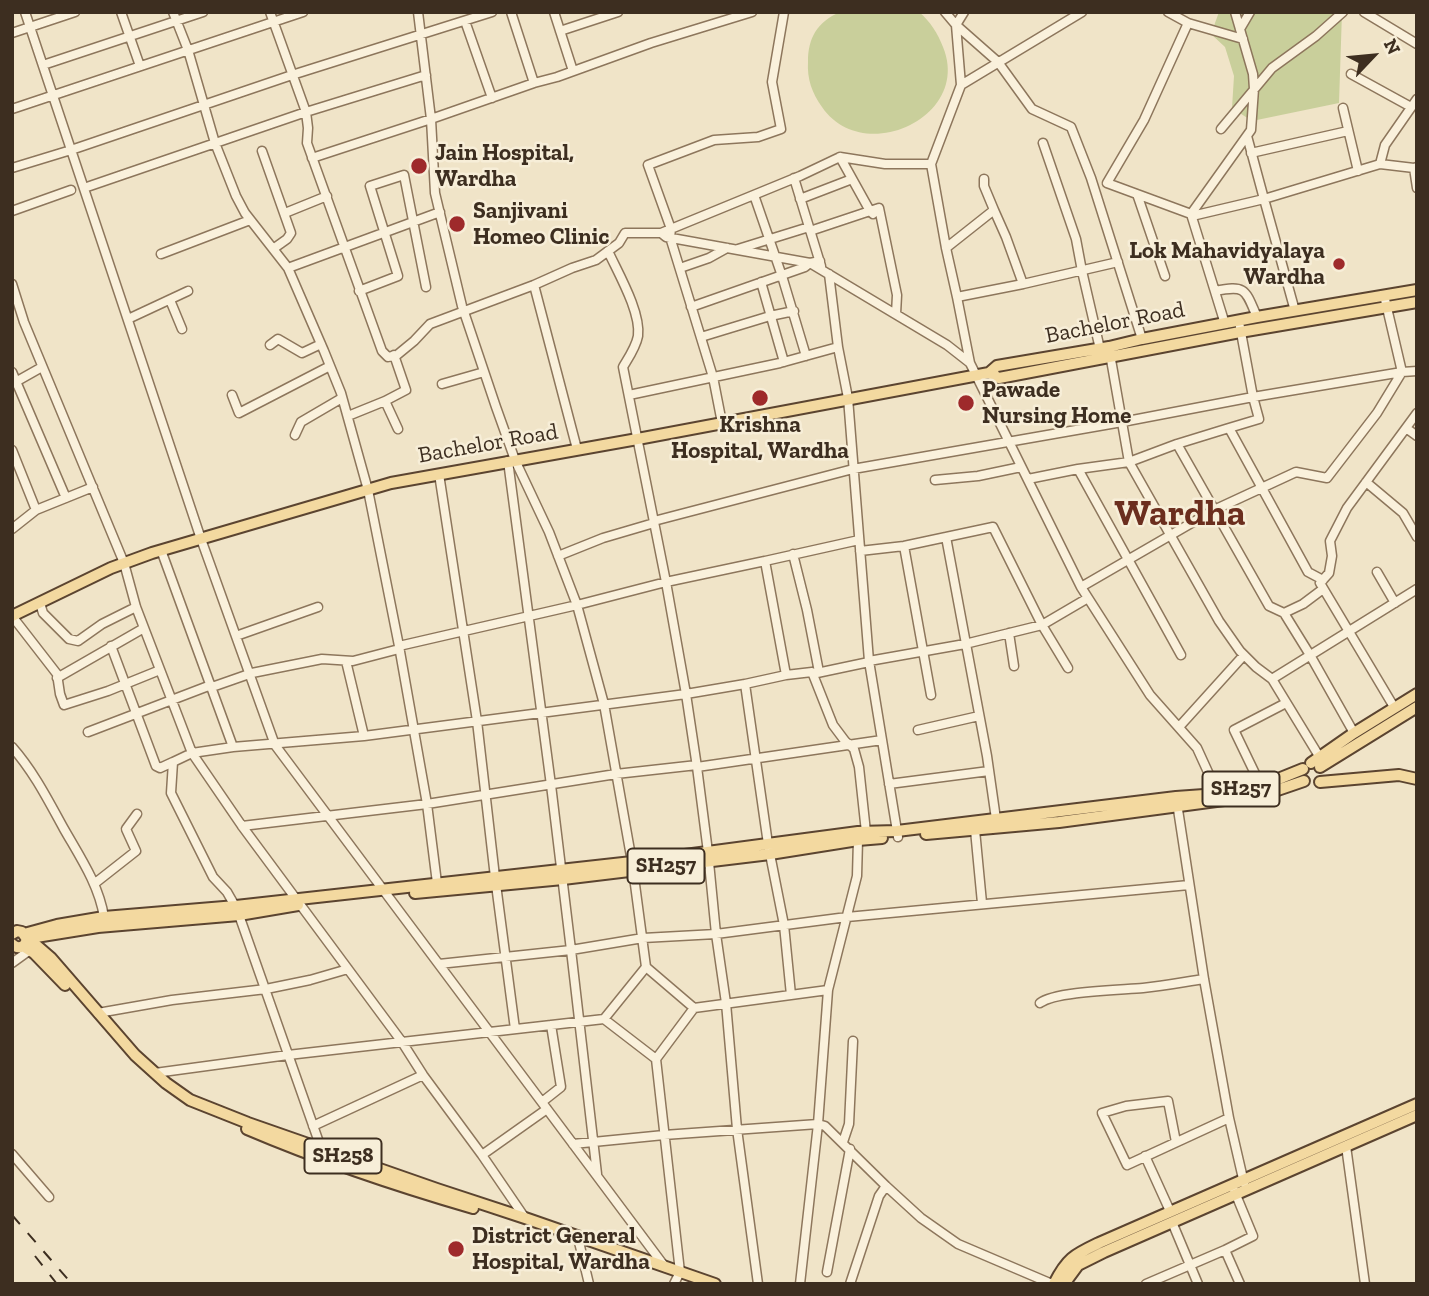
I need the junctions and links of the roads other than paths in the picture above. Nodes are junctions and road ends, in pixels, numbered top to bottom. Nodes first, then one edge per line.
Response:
1 (25, 12) edge
2 (75, 12) edge
3 (121, 12) edge
4 (203, 12) edge
5 (270, 12) edge
6 (303, 12) edge
7 (418, 12) edge
8 (492, 12) edge
9 (511, 12) edge
10 (554, 12) edge
11 (618, 12) edge
12 (784, 12) edge
13 (945, 12) edge
14 (964, 12) edge
15 (1082, 12) edge
16 (1168, 12) edge
17 (1235, 12) edge
18 (1250, 12) edge
19 (1343, 12) edge
20 (1364, 12) edge
21 (748, 13) edge
22 (175, 17) edge
23 (465, 21) junction
24 (273, 22) junction
25 (1188, 23) junction
26 (956, 25) junction
27 (30, 27) junction
28 (1240, 29) junction
29 (560, 31) junction
30 (12, 33) edge
31 (421, 34) junction
32 (130, 36) junction
33 (1243, 39) junction
34 (1417, 44) edge
35 (188, 50) junction
36 (998, 62) junction
37 (43, 65) junction
38 (140, 66) junction
39 (573, 71) junction
40 (1351, 74) dead end
41 (292, 75) junction
42 (426, 75) junction
43 (534, 83) junction
44 (961, 85) junction
45 (1254, 89) junction
46 (53, 95) junction
47 (492, 98) junction
48 (1417, 99) edge
49 (204, 105) junction
50 (1411, 107) junction
51 (1343, 108) dead end
52 (12, 109) edge
53 (306, 112) junction
54 (432, 119) junction
55 (1221, 129) dead end
56 (1348, 131) junction
57 (1247, 136) junction
58 (215, 143) junction
59 (1043, 143) dead end
60 (71, 150) junction
61 (262, 150) dead end
62 (1251, 153) junction
63 (840, 157) junction
64 (312, 158) junction
65 (931, 164) junction
66 (1380, 164) junction
67 (1415, 167) edge
68 (12, 168) edge
69 (1358, 171) junction
70 (794, 178) junction
71 (1091, 178) junction
72 (852, 179) junction
73 (984, 179) dead end
74 (1107, 183) junction
75 (84, 188) junction
76 (1417, 188) edge
77 (71, 190) dead end
78 (1137, 194) junction
79 (754, 195) junction
80 (327, 196) junction
81 (800, 199) junction
82 (1264, 199) junction
83 (994, 210) junction
84 (12, 211) edge
85 (870, 211) junction
86 (440, 212) junction
87 (285, 213) junction
88 (1192, 215) junction
89 (250, 220) junction
90 (412, 222) junction
91 (810, 229) junction
92 (384, 232) junction
93 (671, 233) junction
94 (770, 239) junction
95 (344, 247) junction
96 (727, 248) junction
97 (946, 248) junction
98 (272, 249) junction
99 (737, 249) junction
100 (608, 251) junction
101 (161, 254) dead end
102 (776, 257) junction
103 (820, 261) junction
104 (1118, 262) junction
105 (810, 263) junction
106 (288, 268) junction
107 (680, 268) junction
108 (1082, 271) junction
109 (826, 272) junction
110 (782, 275) junction
111 (1165, 276) dead end
112 (761, 282) junction
113 (12, 284) edge
114 (1023, 284) junction
115 (534, 285) junction
116 (426, 287) dead end
117 (1417, 290) edge
118 (188, 291) dead end
119 (359, 291) junction
120 (1215, 291) junction
121 (957, 297) junction
122 (170, 300) junction
123 (1385, 301) junction
124 (1417, 302) edge
125 (691, 307) junction
126 (464, 310) junction
127 (1295, 311) junction
128 (794, 312) junction
129 (896, 314) junction
130 (770, 316) junction
131 (1258, 317) junction
132 (128, 319) junction
133 (24, 322) junction
134 (1225, 324) junction
135 (12, 326) edge
136 (1239, 326) junction
137 (182, 329) dead end
138 (701, 337) junction
139 (1142, 339) junction
140 (321, 344) junction
141 (270, 345) dead end
142 (838, 347) junction
143 (1107, 351) junction
144 (394, 355) junction
145 (806, 356) junction
146 (784, 362) junction
147 (970, 363) junction
148 (330, 366) junction
149 (42, 367) junction
150 (1417, 371) edge
151 (12, 372) edge
152 (484, 372) junction
153 (1402, 372) junction
154 (975, 375) junction
155 (713, 377) junction
156 (14, 383) edge
157 (442, 384) dead end
158 (232, 395) dead end
159 (629, 395) junction
160 (1253, 397) junction
161 (342, 398) junction
162 (848, 398) junction
163 (385, 401) junction
164 (1417, 413) edge
165 (348, 416) junction
166 (1122, 422) junction
167 (722, 423) junction
168 (1229, 428) junction
169 (1406, 428) junction
170 (398, 429) dead end
171 (295, 435) dead end
172 (1417, 436) edge
173 (638, 439) junction
174 (1009, 442) junction
175 (1177, 444) junction
176 (577, 449) junction
177 (12, 450) edge
178 (511, 460) junction
179 (1129, 462) junction
180 (1021, 467) junction
181 (853, 469) junction
182 (1078, 469) junction
183 (439, 474) junction
184 (1028, 479) junction
185 (935, 480) dead end
186 (1366, 482) junction
187 (93, 487) junction
188 (1262, 487) junction
189 (368, 490) junction
190 (66, 498) junction
191 (36, 510) junction
192 (1214, 510) junction
193 (654, 522) junction
194 (12, 529) edge
195 (1171, 535) junction
196 (946, 537) junction
197 (1417, 537) edge
198 (201, 539) junction
199 (859, 540) junction
200 (904, 546) junction
201 (161, 550) junction
202 (860, 551) junction
203 (793, 554) junction
204 (558, 556) junction
205 (1128, 560) junction
206 (765, 561) junction
207 (124, 563) junction
208 (1377, 572) dead end
209 (666, 582) junction
210 (1323, 584) junction
211 (1081, 587) junction
212 (1417, 589) edge
213 (1088, 598) junction
214 (40, 603) junction
215 (1395, 603) junction
216 (577, 605) junction
217 (136, 607) junction
218 (318, 607) dead end
219 (1284, 613) junction
220 (12, 616) edge
221 (528, 616) junction
222 (1042, 625) junction
223 (144, 628) junction
224 (464, 630) junction
225 (1348, 632) junction
226 (1009, 633) junction
227 (236, 636) junction
228 (965, 644) junction
229 (111, 646) junction
230 (399, 648) junction
231 (923, 651) junction
232 (1181, 655) dead end
233 (1244, 655) junction
234 (1310, 655) junction
235 (346, 661) junction
236 (869, 662) junction
237 (1014, 666) dead end
238 (1068, 668) dead end
239 (160, 670) junction
240 (816, 673) junction
241 (250, 674) junction
242 (786, 675) junction
243 (57, 677) junction
244 (1272, 679) junction
245 (125, 684) junction
246 (745, 684) junction
247 (211, 686) junction
248 (686, 694) junction
249 (1417, 694) edge
250 (931, 695) dead end
251 (171, 699) junction
252 (1286, 703) junction
253 (604, 704) junction
254 (1394, 707) junction
255 (1416, 709) edge
256 (135, 713) junction
257 (540, 713) junction
258 (979, 716) junction
259 (478, 721) junction
260 (1179, 727) junction
261 (413, 730) junction
262 (918, 730) dead end
263 (88, 732) dead end
264 (1354, 733) junction
265 (364, 737) junction
266 (882, 740) junction
267 (275, 745) junction
268 (850, 746) junction
269 (12, 747) edge
270 (233, 747) junction
271 (192, 753) junction
272 (757, 758) junction
273 (173, 762) junction
274 (697, 766) junction
275 (1315, 766) junction
276 (989, 771) junction
277 (616, 775) junction
278 (1417, 779) edge
279 (1324, 781) junction
280 (889, 784) junction
281 (551, 785) junction
282 (1261, 786) junction
283 (1217, 794) junction
284 (486, 795) junction
285 (1176, 801) junction
286 (427, 804) junction
287 (137, 814) dead end
288 (329, 817) junction
289 (996, 819) junction
290 (242, 826) junction
291 (975, 830) junction
292 (898, 834) junction
293 (862, 836) junction
294 (769, 849) junction
295 (709, 856) junction
296 (632, 866) junction
297 (562, 874) junction
298 (496, 881) junction
299 (437, 883) junction
300 (94, 884) junction
301 (1189, 885) junction
302 (385, 892) junction
303 (299, 902) junction
304 (982, 903) junction
305 (237, 910) junction
306 (847, 916) junction
307 (104, 917) junction
308 (784, 925) junction
309 (12, 934) edge
310 (716, 934) junction
311 (643, 939) junction
312 (24, 942) edge
313 (570, 950) junction
314 (505, 957) junction
315 (12, 963) edge
316 (439, 964) junction
317 (646, 967) junction
318 (348, 969) junction
319 (1204, 979) junction
320 (266, 989) junction
321 (828, 990) junction
322 (790, 995) junction
323 (726, 1003) junction
324 (1040, 1003) dead end
325 (694, 1008) junction
326 (97, 1013) junction
327 (604, 1019) junction
328 (579, 1022) junction
329 (551, 1025) junction
330 (515, 1029) junction
331 (489, 1032) junction
332 (853, 1041) dead end
333 (402, 1042) junction
334 (288, 1055) junction
335 (656, 1059) junction
336 (155, 1073) junction
337 (423, 1075) junction
338 (1417, 1104) edge
339 (545, 1106) junction
340 (1417, 1115) edge
341 (1229, 1118) junction
342 (818, 1124) junction
343 (313, 1126) junction
344 (737, 1129) junction
345 (664, 1135) junction
346 (593, 1142) junction
347 (843, 1142) junction
348 (1176, 1142) junction
349 (573, 1144) junction
350 (1346, 1146) junction
351 (321, 1148) junction
352 (850, 1149) junction
353 (12, 1154) edge
354 (482, 1155) junction
355 (1145, 1156) junction
356 (598, 1177) junction
357 (886, 1186) junction
358 (1239, 1186) junction
359 (49, 1197) dead end
360 (1171, 1217) junction
361 (527, 1221) junction
362 (579, 1242) junction
363 (1225, 1250) junction
364 (1191, 1265) junction
365 (665, 1267) junction
366 (827, 1272) dead end
367 (677, 1278) edge
368 (589, 1284) edge
369 (694, 1284) edge
370 (715, 1284) edge
371 (758, 1284) edge
372 (800, 1284) edge
373 (850, 1284) edge
374 (1053, 1284) edge
375 (1064, 1284) edge
376 (1146, 1284) edge
377 (1198, 1284) edge
378 (1240, 1284) edge
379 (1365, 1284) edge

1 - 27 street
2 - 27 street
3 - 32 street
4 - 22 street
5 - 24 street
6 - 24 street
7 - 31 street
8 - 23 street
9 - 43 street
10 - 29 street
11 - 29 street
12 - 93 street
13 - 26 street
14 - 26 street
15 - 36 street
16 - 25 street
17 - 28 street
18 - 28 street
19 - 45 street
20 - 34 street
21 - 39 street
22 - 32 street
22 - 35 street
23 - 31 street
23 - 47 street
24 - 35 street
24 - 41 street
25 - 33 street
25 - 74 street
26 - 36 street
26 - 44 street
27 - 30 street
27 - 37 street
28 - 33 street
29 - 39 street
31 - 41 street
31 - 42 street
32 - 37 street
32 - 38 street
33 - 45 street
35 - 38 street
35 - 49 street
36 - 44 street
36 - 71 street
37 - 46 street
38 - 46 street
39 - 43 street
40 - 50 street
41 - 49 street
41 - 53 street
42 - 53 street
42 - 54 street
43 - 47 street
44 - 65 street
45 - 55 street
45 - 57 street
46 - 52 street
46 - 60 street
47 - 54 street
48 - 50 street
49 - 58 street
49 - 60 street
50 - 66 street
51 - 56 street
53 - 58 street
53 - 64 street
54 - 64 street
54 - 86 street
56 - 62 street
56 - 69 street
57 - 62 street
57 - 88 street
58 - 75 street
58 - 89 street
59 - 108 street
60 - 68 street
60 - 75 street
61 - 87 street
62 - 82 street
63 - 65 street
63 - 70 street
63 - 72 street
64 - 80 street
65 - 97 street
66 - 67 street
66 - 69 street
67 - 76 street
69 - 82 street
70 - 79 street
70 - 81 street
71 - 74 street
71 - 104 street
72 - 81 street
72 - 85 street
73 - 83 street
74 - 78 street
75 - 132 street
77 - 84 street
78 - 88 street
78 - 111 street
79 - 93 street
79 - 94 street
80 - 87 street
80 - 95 street
81 - 91 street
82 - 88 street
82 - 127 street
83 - 97 street
83 - 114 street
85 - 91 street
85 - 129 street
86 - 90 street
86 - 126 street
87 - 98 street
88 - 120 street
89 - 98 street
89 - 101 street
90 - 92 street
90 - 92 street
90 - 116 street
91 - 94 street
91 - 103 street
92 - 95 street
92 - 119 street
93 - 96 street
93 - 100 street
93 - 107 street
94 - 99 street
94 - 102 street
95 - 106 street
95 - 119 street
96 - 99 street
96 - 107 street
97 - 121 street
98 - 106 street
99 - 102 street
100 - 115 street
100 - 159 street
102 - 105 street
102 - 110 street
103 - 105 street
103 - 109 street
104 - 108 street
104 - 139 street
105 - 109 street
105 - 110 street
106 - 140 street
107 - 125 street
108 - 114 street
108 - 143 street
109 - 129 street
109 - 142 street
110 - 112 street
110 - 128 street
112 - 125 street
112 - 130 street
113 - 133 street
114 - 121 street
115 - 126 street
115 - 176 street
117 - 123 main road, Bachelor Road
118 - 122 street
119 - 144 street
120 - 131 street
120 - 134 street
121 - 147 street
122 - 132 street
122 - 137 street
123 - 124 main road, Bachelor Road
123 - 127 main road, Bachelor Road
123 - 136 main road, Bachelor Road
123 - 153 street
125 - 138 street
126 - 144 street
126 - 152 street
127 - 131 main road, Bachelor Road
128 - 130 street
128 - 145 street
129 - 147 street
130 - 138 street
130 - 146 street
131 - 136 main road, Bachelor Road
132 - 198 street
133 - 135 street
133 - 149 street
134 - 136 main road, Bachelor Road
134 - 139 main road, Bachelor Road
136 - 143 main road, Bachelor Road
136 - 160 street
138 - 155 street
139 - 143 main road, Bachelor Road
140 - 141 street
140 - 148 street
142 - 145 street
142 - 162 street
143 - 154 main road, Bachelor Road
143 - 166 street
144 - 163 street
145 - 146 street
146 - 155 street
147 - 154 street
148 - 158 street
148 - 161 street
149 - 156 street
149 - 187 street
150 - 153 street
151 - 156 street
152 - 157 street
152 - 178 street
153 - 160 street
153 - 188 street
154 - 162 main road, Bachelor Road
154 - 174 street
155 - 159 street
155 - 167 street
156 - 190 street
159 - 173 street
160 - 166 street
160 - 168 street
161 - 165 street
161 - 171 street
162 - 167 main road, Bachelor Road
162 - 181 street
163 - 165 street
163 - 170 street
164 - 169 street
165 - 189 street
166 - 174 street
166 - 179 street
167 - 173 main road, Bachelor Road
168 - 175 street
168 - 188 street
169 - 172 street
169 - 186 street
173 - 176 main road, Bachelor Road
173 - 193 street
174 - 180 street
174 - 181 street
175 - 179 street
175 - 192 street
176 - 178 main road, Bachelor Road
177 - 191 street
178 - 183 main road, Bachelor Road
178 - 204 street
178 - 221 street
179 - 182 street
179 - 195 street
180 - 184 street
180 - 185 street
181 - 193 street
181 - 199 street
182 - 184 street
182 - 205 street
183 - 189 main road, Bachelor Road
183 - 224 street
184 - 211 street
186 - 197 street
186 - 210 street
187 - 190 street
187 - 207 street
188 - 192 street
188 - 210 street
189 - 198 main road, Bachelor Road
189 - 230 street
190 - 191 street
191 - 194 street
192 - 195 street
192 - 219 street
193 - 204 street
193 - 209 street
195 - 205 street
195 - 233 street
196 - 200 street
196 - 222 street
196 - 228 street
198 - 201 main road, Bachelor Road
198 - 227 street
199 - 202 street
199 - 203 street
200 - 202 street
200 - 231 street
201 - 207 main road, Bachelor Road
201 - 247 street
202 - 236 street
203 - 206 street
203 - 240 street
204 - 216 street
205 - 211 street
205 - 232 street
206 - 209 street
206 - 242 street
207 - 214 main road, Bachelor Road
207 - 217 street
208 - 215 street
209 - 216 street
209 - 248 street
210 - 219 street
210 - 225 street
211 - 213 street
212 - 215 street
213 - 222 street
213 - 260 street
214 - 217 street
214 - 220 main road, Bachelor Road
215 - 225 street
216 - 221 street
216 - 253 street
217 - 223 street
218 - 227 street
219 - 234 street
220 - 243 street
221 - 224 street
221 - 257 street
222 - 226 street
222 - 238 street
223 - 229 street
223 - 239 street
224 - 230 street
224 - 259 street
225 - 234 street
225 - 254 street
226 - 228 street
226 - 237 street
227 - 241 street
228 - 231 street
228 - 258 street
229 - 243 street
229 - 245 street
230 - 235 street
230 - 261 street
231 - 236 street
231 - 250 street
233 - 244 street
233 - 260 street
234 - 244 street
234 - 264 street
235 - 241 street
235 - 265 street
236 - 240 street
236 - 266 street
239 - 245 street
239 - 251 street
240 - 242 street
240 - 268 street
241 - 247 street
241 - 267 street
242 - 246 street
243 - 245 street
244 - 252 street
245 - 256 street
246 - 248 street
246 - 272 street
247 - 251 street
247 - 270 street
248 - 253 street
248 - 274 street
249 - 254 main road, SH257
251 - 256 street
251 - 271 street
252 - 275 street
252 - 282 street
253 - 257 street
253 - 277 street
254 - 264 main road, SH257
255 - 275 main road, SH257
256 - 263 street
256 - 273 street
257 - 259 street
257 - 281 street
258 - 262 street
258 - 276 street
259 - 261 street
259 - 284 street
260 - 283 street
261 - 265 street
261 - 286 street
264 - 275 main road, SH257
265 - 267 street
266 - 268 street
266 - 280 street
267 - 270 street
267 - 288 street
268 - 272 street
268 - 293 street
269 - 300 street
270 - 271 street
271 - 273 street
271 - 290 street
272 - 274 street
272 - 294 street
273 - 305 street
274 - 277 street
274 - 295 street
275 - 279 main road
275 - 279 main road
275 - 282 main road, SH257
275 - 285 main road, SH257
276 - 280 street
276 - 289 street
277 - 281 street
277 - 296 street
278 - 279 main road
280 - 292 street
281 - 284 street
281 - 297 street
282 - 283 main road, SH257
283 - 285 main road, SH257
284 - 286 street
284 - 298 street
285 - 289 main road, SH257
285 - 291 main road, SH257
285 - 301 street
286 - 288 street
286 - 299 street
287 - 300 street
288 - 290 street
288 - 302 street
289 - 292 main road, SH257
290 - 303 street
291 - 292 main road, SH257
291 - 304 street
292 - 293 main road, SH257
293 - 294 main road, SH257
293 - 306 street
294 - 295 main road, SH257
294 - 308 street
295 - 296 main road, SH257
295 - 310 street
296 - 297 main road, SH257
296 - 311 street
297 - 298 main road, SH257
297 - 313 street
298 - 299 main road, SH257
298 - 302 main road, SH257
298 - 314 street
299 - 302 main road, SH257
300 - 307 street
301 - 304 street
301 - 319 street
302 - 303 main road, SH257
302 - 316 street
303 - 305 main road, SH257
303 - 318 street
304 - 306 street
305 - 307 main road, SH257
305 - 312 main road, SH257
305 - 320 street
306 - 308 street
306 - 321 street
307 - 312 main road, SH257
308 - 310 street
308 - 322 street
309 - 312 main road
310 - 311 street
310 - 323 street
311 - 313 street
311 - 317 street
312 - 315 street
312 - 326 main road, SH258
312 - 361 main road, SH258
313 - 314 street
313 - 328 street
314 - 316 street
314 - 330 street
316 - 331 street
317 - 325 street
317 - 327 street
318 - 320 street
318 - 333 street
319 - 324 street
319 - 341 street
320 - 326 street
320 - 334 street
321 - 322 street
321 - 342 street
322 - 323 street
323 - 325 street
323 - 344 street
325 - 335 street
326 - 336 main road, SH258
327 - 328 street
327 - 335 street
328 - 329 street
328 - 346 street
329 - 330 street
329 - 339 street
330 - 331 street
331 - 333 street
331 - 339 street
332 - 347 street
333 - 334 street
333 - 337 street
334 - 336 street
334 - 343 street
335 - 345 street
336 - 351 main road, SH258
337 - 343 street
337 - 354 street
338 - 358 main road
339 - 349 street
339 - 354 street
340 - 350 main road
341 - 348 street
341 - 358 street
342 - 344 street
342 - 347 street
342 - 372 street
343 - 351 street
344 - 345 street
344 - 371 street
345 - 346 street
345 - 367 street
346 - 349 street
346 - 356 street
347 - 352 street
348 - 355 street
348 - 355 street
349 - 356 street
350 - 358 main road
350 - 379 street
351 - 361 main road, SH258
352 - 357 street
352 - 366 street
353 - 359 street
354 - 361 street
355 - 360 street
356 - 365 street
357 - 373 street
357 - 374 street
358 - 360 main road
358 - 363 street
360 - 364 street
360 - 374 main road
360 - 375 main road
361 - 362 main road, SH258
361 - 365 main road, SH258
362 - 367 main road, SH258
362 - 368 street
363 - 364 street
363 - 378 street
364 - 376 street
364 - 377 street
365 - 367 main road, SH258
367 - 369 main road, SH258
367 - 370 main road, SH258

